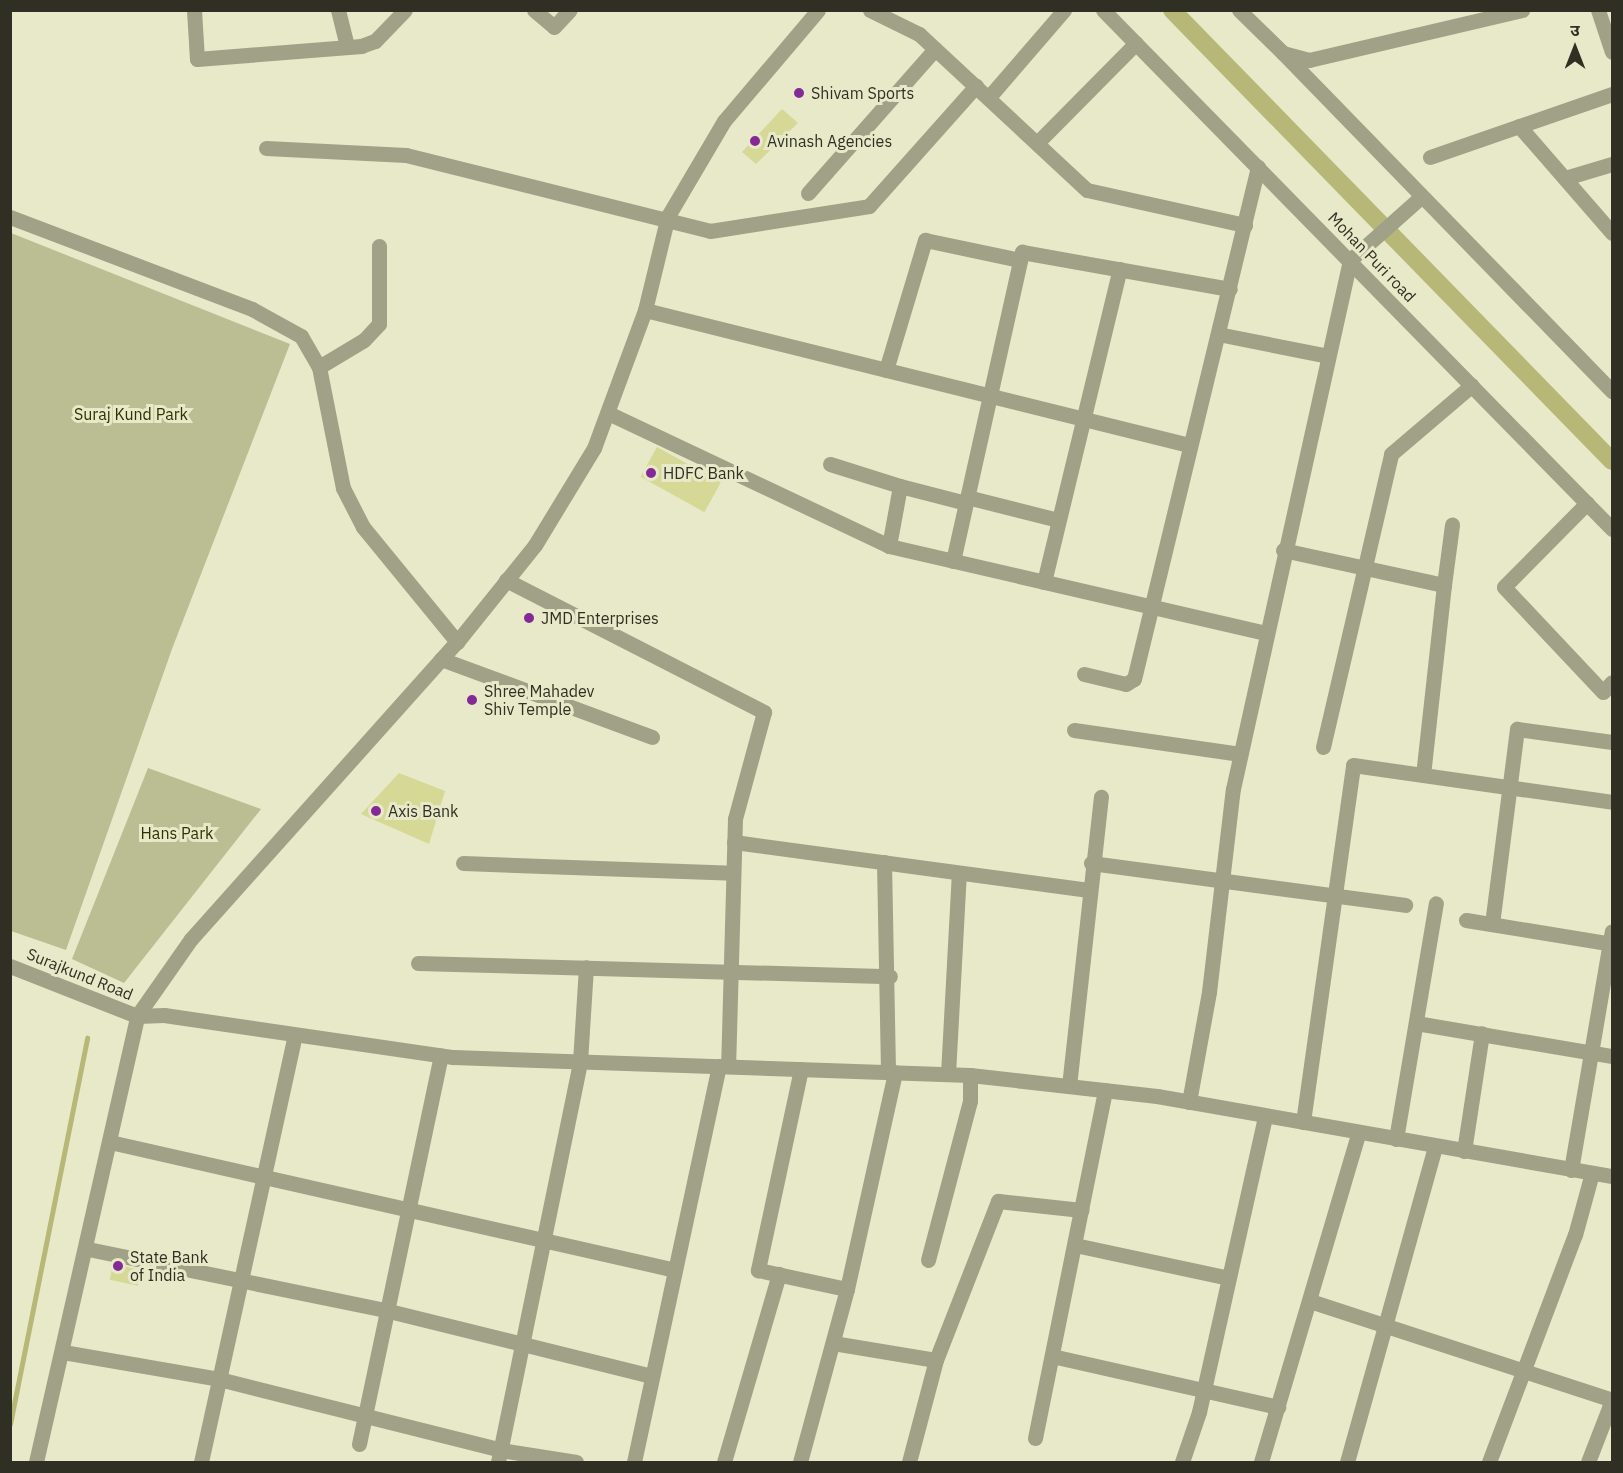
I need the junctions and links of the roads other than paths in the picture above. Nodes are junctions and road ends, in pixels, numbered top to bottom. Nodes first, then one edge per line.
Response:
1 (194, 10) edge
2 (338, 10) edge
3 (405, 10) edge
4 (534, 10) edge
5 (570, 10) edge
6 (819, 10) edge
7 (870, 10) edge
8 (1064, 10) edge
9 (1103, 10) edge
10 (1239, 10) edge
11 (1522, 10) edge
12 (1598, 10) edge
13 (1136, 44) junction
14 (347, 45) junction
15 (935, 49) junction
16 (1612, 52) edge
17 (1282, 53) junction
18 (976, 86) junction
19 (1612, 94) edge
20 (989, 97) junction
21 (1519, 126) junction
22 (1038, 142) junction
23 (266, 148) dead end
24 (1430, 157) dead end
25 (1612, 164) edge
26 (1258, 167) junction
27 (1564, 178) junction
28 (808, 193) dead end
29 (1422, 196) junction
30 (668, 216) junction
31 (10, 217) edge
32 (1245, 225) junction
33 (1612, 233) edge
34 (379, 246) dead end
35 (1020, 260) junction
36 (1350, 260) junction
37 (1120, 269) junction
38 (1230, 289) junction
39 (645, 310) junction
40 (1218, 334) junction
41 (1328, 356) junction
42 (320, 367) junction
43 (886, 370) junction
44 (1472, 385) junction
45 (1612, 391) edge
46 (990, 396) junction
47 (608, 413) junction
48 (1081, 418) junction
49 (1189, 445) junction
50 (830, 464) dead end
51 (900, 486) junction
52 (967, 500) junction
53 (1587, 503) junction
54 (1058, 520) junction
55 (1452, 525) dead end
56 (1612, 530) edge
57 (889, 546) junction
58 (1283, 550) junction
59 (953, 561) junction
60 (1364, 570) junction
61 (506, 580) junction
62 (1044, 582) junction
63 (1444, 585) junction
64 (1149, 607) junction
65 (1264, 633) junction
66 (457, 642) junction
67 (441, 659) junction
68 (1084, 674) dead end
69 (1612, 682) edge
70 (1074, 730) dead end
71 (652, 737) dead end
72 (1612, 742) edge
73 (1323, 747) dead end
74 (1240, 754) junction
75 (1423, 775) junction
76 (1508, 787) junction
77 (1101, 797) dead end
78 (1612, 802) edge
79 (734, 842) junction
80 (884, 862) junction
81 (463, 863) dead end
82 (1091, 863) junction
83 (732, 873) junction
84 (959, 874) junction
85 (1220, 877) junction
86 (1087, 890) junction
87 (1334, 895) junction
88 (1436, 903) dead end
89 (1405, 905) dead end
90 (1466, 920) dead end
91 (1492, 924) junction
92 (1612, 940) edge
93 (418, 963) dead end
94 (10, 966) edge
95 (586, 967) junction
96 (730, 972) junction
97 (890, 976) junction
98 (137, 1016) junction
99 (1416, 1023) junction
100 (1482, 1033) junction
101 (295, 1035) junction
102 (1595, 1053) junction
103 (441, 1056) junction
104 (1612, 1056) edge
105 (580, 1062) junction
106 (724, 1066) junction
107 (801, 1069) junction
108 (891, 1072) junction
109 (948, 1074) junction
110 (970, 1075) junction
111 (1069, 1086) junction
112 (1105, 1090) junction
113 (1189, 1102) junction
114 (1264, 1116) junction
115 (1303, 1122) junction
116 (1359, 1132) junction
117 (1396, 1139) junction
118 (111, 1142) junction
119 (1435, 1146) junction
120 (1464, 1151) junction
121 (1571, 1170) junction
122 (1592, 1173) junction
123 (1612, 1176) edge
124 (263, 1179) junction
125 (411, 1209) junction
126 (1082, 1210) junction
127 (548, 1237) junction
128 (1075, 1245) junction
129 (88, 1249) junction
130 (928, 1260) dead end
131 (675, 1270) junction
132 (779, 1274) junction
133 (1229, 1278) junction
134 (240, 1283) junction
135 (847, 1289) junction
136 (1310, 1300) junction
137 (389, 1311) junction
138 (1386, 1324) junction
139 (832, 1343) junction
140 (525, 1347) junction
141 (63, 1352) junction
142 (1052, 1356) junction
143 (936, 1360) junction
144 (1523, 1368) junction
145 (652, 1376) junction
146 (219, 1379) junction
147 (1204, 1392) junction
148 (1612, 1400) edge
149 (1278, 1407) junction
150 (366, 1413) junction
151 (1035, 1438) dead end
152 (359, 1444) dead end
153 (500, 1456) edge
154 (36, 1462) edge
155 (201, 1462) edge
156 (576, 1462) edge
157 (634, 1462) edge
158 (724, 1462) edge
159 (800, 1462) edge
160 (909, 1462) edge
161 (1182, 1462) edge
162 (1261, 1462) edge
163 (1347, 1462) edge
164 (1489, 1462) edge
165 (1588, 1462) edge

1 - 14 street
2 - 14 street
3 - 14 street
4 - 5 street
6 - 30 street
7 - 15 street
8 - 20 street
9 - 13 street, Mohan Puri road
10 - 17 street
11 - 17 street
12 - 16 street
13 - 22 street
13 - 26 street, Mohan Puri road
15 - 18 street
15 - 28 street
17 - 29 street
18 - 20 street
18 - 30 street
19 - 21 street
20 - 22 street
21 - 24 street
21 - 27 street
22 - 32 street
23 - 30 street
25 - 27 street
26 - 32 street
26 - 36 street, Mohan Puri road
27 - 33 street
29 - 36 street
29 - 45 street
30 - 39 street
31 - 42 street
32 - 38 street
34 - 42 street
35 - 37 street
35 - 43 street
35 - 46 street
36 - 41 street
36 - 44 street, Mohan Puri road
37 - 38 street
37 - 48 street
38 - 40 street
39 - 43 street
39 - 47 street
40 - 41 street
40 - 49 street
41 - 58 street
42 - 66 street
43 - 46 street
44 - 53 street, Mohan Puri road
44 - 60 street
46 - 48 street
46 - 52 street
47 - 57 street
47 - 61 street
48 - 49 street
48 - 54 street
49 - 64 street
50 - 51 street
51 - 52 street
51 - 57 street
52 - 54 street
52 - 59 street
53 - 56 street, Mohan Puri road
53 - 69 street
54 - 62 street
55 - 63 street
57 - 59 street
58 - 60 street
58 - 65 street
59 - 62 street
60 - 63 street
60 - 73 street
61 - 66 street
61 - 79 street
62 - 64 street
63 - 75 street
64 - 65 street
64 - 68 street
65 - 74 street
66 - 67 street
67 - 71 street
67 - 98 street
70 - 74 street
72 - 76 street
74 - 85 street
75 - 76 street
75 - 87 street
76 - 78 street
76 - 91 street
77 - 82 street
79 - 80 street
79 - 83 street
80 - 84 street
80 - 97 street
81 - 83 street
82 - 85 street
82 - 86 street
83 - 96 street
84 - 86 street
84 - 109 street
85 - 87 street
85 - 113 street
86 - 111 street
87 - 89 street
87 - 115 street
88 - 99 street
90 - 91 street
91 - 92 street
92 - 102 street
93 - 95 street
94 - 98 street, Surajkund Road
95 - 96 street
95 - 105 street
96 - 97 street
96 - 106 street
97 - 108 street
98 - 101 street, Surajkund Road
98 - 118 street
99 - 100 street
99 - 117 street
100 - 102 street
100 - 120 street
101 - 103 street, Surajkund Road
101 - 124 street
102 - 104 street
102 - 121 street
103 - 105 street, Surajkund Road
103 - 125 street
105 - 106 street, Surajkund Road
105 - 127 street
106 - 107 street, Surajkund Road
106 - 131 street
107 - 108 street, Surajkund Road
107 - 132 street
108 - 109 street, Surajkund Road
108 - 135 street
109 - 110 street, Surajkund Road
110 - 111 street, Surajkund Road
110 - 130 street
111 - 112 street, Surajkund Road
112 - 113 street, Surajkund Road
112 - 126 street
113 - 114 street, Surajkund Road
114 - 115 street, Surajkund Road
114 - 133 street
115 - 116 street, Surajkund Road
116 - 117 street, Surajkund Road
116 - 136 street
117 - 119 street, Surajkund Road
118 - 124 street
118 - 129 street
119 - 120 street, Surajkund Road
119 - 138 street
120 - 121 street, Surajkund Road
121 - 122 street, Surajkund Road
122 - 123 street, Surajkund Road
122 - 144 street
124 - 125 street
124 - 134 street
125 - 127 street
125 - 137 street
126 - 128 street
126 - 143 street
127 - 131 street
127 - 140 street
128 - 133 street
128 - 142 street
129 - 134 street
129 - 141 street
131 - 145 street
132 - 135 street
132 - 158 street
133 - 147 street
134 - 137 street
134 - 146 street
135 - 139 street
136 - 138 street
136 - 149 street
137 - 140 street
137 - 150 street
138 - 144 street
138 - 163 street
139 - 143 street
139 - 159 street
140 - 145 street
140 - 153 street
141 - 146 street
141 - 154 street
142 - 147 street
142 - 151 street
143 - 160 street
144 - 148 street
144 - 164 street
145 - 157 street
146 - 150 street
146 - 155 street
147 - 149 street
147 - 161 street
148 - 165 street
149 - 162 street
150 - 152 street
150 - 153 street
153 - 156 street

